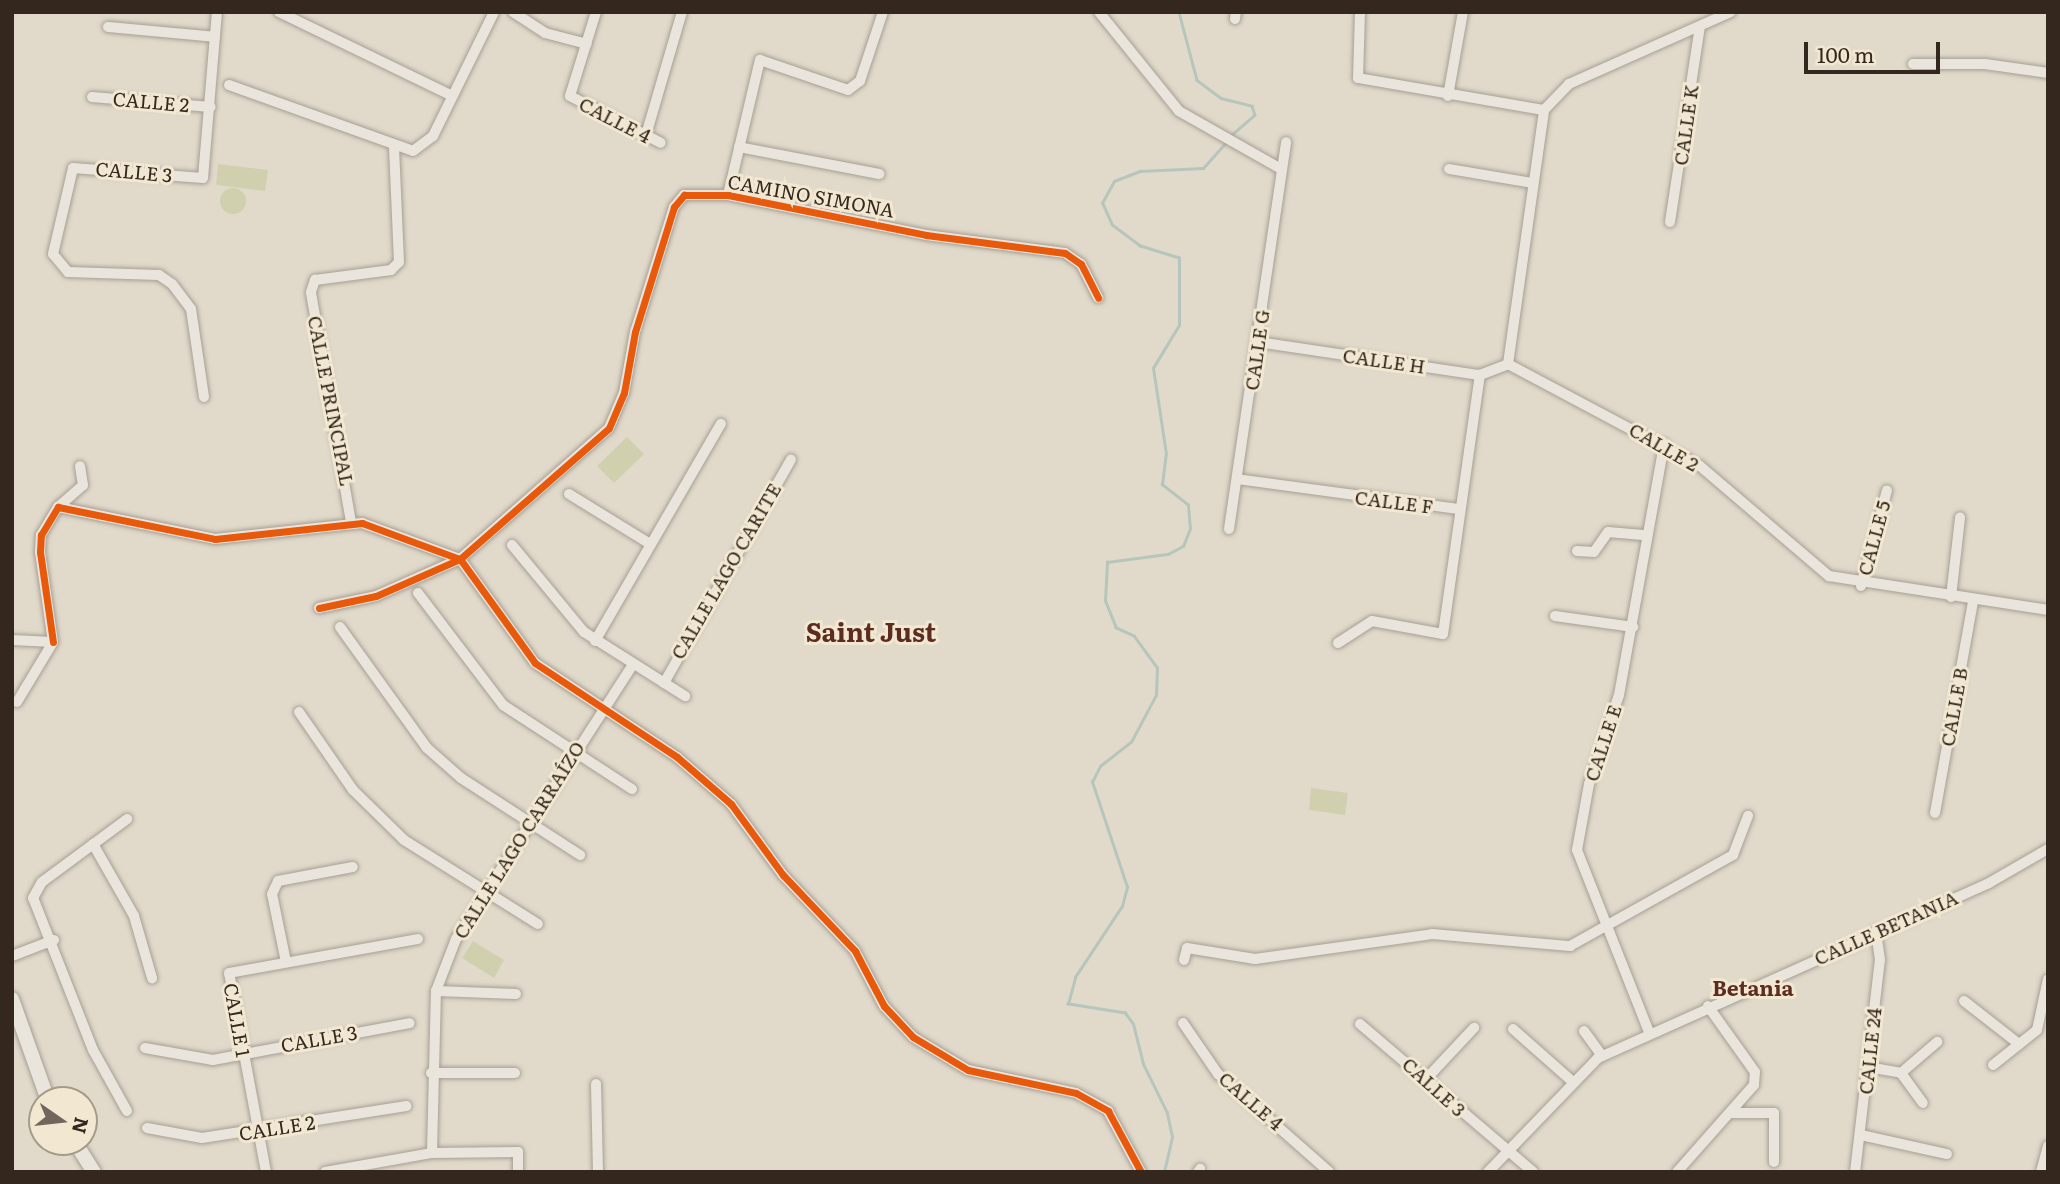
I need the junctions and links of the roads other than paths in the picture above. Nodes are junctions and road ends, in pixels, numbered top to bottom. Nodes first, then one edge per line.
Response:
1 (216, 12) edge
2 (279, 12) edge
3 (494, 12) edge
4 (513, 12) edge
5 (596, 12) edge
6 (681, 12) edge
7 (883, 12) edge
8 (1099, 12) edge
9 (1360, 12) edge
10 (1463, 12) edge
11 (1731, 12) edge
12 (108, 27) dead end
13 (1700, 27) junction
14 (215, 37) junction
15 (587, 44) junction
16 (1913, 64) dead end
17 (2048, 74) edge
18 (229, 85) dead end
19 (451, 95) junction
20 (1448, 96) junction
21 (92, 97) dead end
22 (211, 107) junction
23 (1544, 110) junction
24 (646, 135) junction
25 (1286, 142) dead end
26 (661, 143) dead end
27 (394, 147) junction
28 (739, 147) junction
29 (1281, 169) junction
30 (1449, 169) dead end
31 (879, 174) dead end
32 (1533, 183) junction
33 (728, 195) junction
34 (1670, 222) dead end
35 (1098, 298) dead end
36 (1258, 342) junction
37 (1508, 364) junction
38 (1480, 375) junction
39 (204, 397) dead end
40 (720, 424) dead end
41 (1664, 444) junction
42 (791, 459) dead end
43 (80, 466) dead end
44 (1237, 479) junction
45 (1887, 490) dead end
46 (569, 494) dead end
47 (58, 506) junction
48 (1459, 509) junction
49 (1960, 518) dead end
50 (351, 522) junction
51 (1229, 530) dead end
52 (1646, 535) junction
53 (647, 542) junction
54 (512, 545) dead end
55 (1577, 551) dead end
56 (460, 559) junction
57 (1861, 586) junction
58 (418, 593) dead end
59 (1951, 597) junction
60 (1973, 601) junction
61 (319, 608) dead end
62 (2048, 610) edge
63 (1555, 616) dead end
64 (340, 627) dead end
65 (1633, 627) junction
66 (12, 640) edge
67 (595, 641) junction
68 (53, 642) junction
69 (1338, 643) dead end
70 (632, 666) junction
71 (664, 683) junction
72 (685, 696) dead end
73 (17, 702) dead end
74 (603, 708) junction
75 (299, 712) dead end
76 (572, 752) junction
77 (632, 789) dead end
78 (1935, 813) dead end
79 (1748, 816) dead end
80 (127, 819) dead end
81 (529, 821) junction
82 (93, 844) junction
83 (2048, 849) edge
84 (580, 855) dead end
85 (353, 867) dead end
86 (485, 891) junction
87 (538, 924) dead end
88 (1608, 927) junction
89 (1877, 931) junction
90 (418, 939) dead end
91 (54, 940) junction
92 (12, 956) edge
93 (1184, 960) dead end
94 (286, 962) junction
95 (152, 978) dead end
96 (2048, 979) edge
97 (436, 991) junction
98 (516, 994) dead end
99 (12, 999) edge
100 (1964, 1001) dead end
101 (1708, 1006) junction
102 (410, 1023) dead end
103 (1183, 1023) dead end
104 (1360, 1024) dead end
105 (1474, 1028) dead end
106 (1513, 1029) dead end
107 (1584, 1031) dead end
108 (1649, 1032) junction
109 (1937, 1042) dead end
110 (2018, 1044) junction
111 (145, 1048) dead end
112 (243, 1053) junction
113 (1602, 1056) junction
114 (1993, 1065) dead end
115 (1868, 1066) junction
116 (430, 1073) junction
117 (515, 1073) dead end
118 (1901, 1073) junction
119 (1427, 1078) junction
120 (1573, 1082) junction
121 (596, 1084) dead end
122 (43, 1086) edge
123 (1923, 1103) dead end
124 (407, 1106) dead end
125 (127, 1111) dead end
126 (1732, 1112) junction
127 (147, 1128) dead end
128 (258, 1131) junction
129 (1861, 1135) junction
130 (2048, 1146) edge
131 (432, 1153) junction
132 (1505, 1153) junction
133 (1947, 1154) dead end
134 (84, 1156) edge
135 (1774, 1162) dead end
136 (94, 1172) edge
137 (267, 1172) edge
138 (325, 1172) edge
139 (518, 1172) edge
140 (598, 1172) edge
141 (1141, 1172) edge
142 (1329, 1172) edge
143 (1488, 1172) edge
144 (1533, 1172) edge
145 (1677, 1172) edge
146 (1856, 1172) edge
147 (2041, 1172) edge

1 - 14 street, CALLE 3
2 - 19 street
3 - 19 street
4 - 15 street
5 - 15 street
6 - 24 street
7 - 28 street
8 - 29 street
9 - 20 street
10 - 20 street
11 - 13 street
12 - 14 street
13 - 23 street
13 - 34 street, CALLE K
14 - 22 street, CALLE 3
15 - 24 street, CALLE 4
16 - 17 street
18 - 27 street
19 - 27 street
20 - 23 street
21 - 22 street, CALLE 2
22 - 39 street, CALLE 3
23 - 32 street
24 - 26 street, CALLE 4
25 - 29 street, CALLE G
27 - 50 street, CALLE PRINCIPAL
28 - 31 street
28 - 33 street
29 - 36 street, CALLE G
30 - 32 street
32 - 37 street
33 - 35 street, CAMINO SIMONA
33 - 56 street, CAMINO SIMONA
36 - 38 street, CALLE H
36 - 44 street, CALLE G
37 - 38 street, CALLE H
37 - 41 street, CALLE 2
38 - 48 street, CALLE F
40 - 53 street
41 - 52 street, CALLE E
41 - 57 street, CALLE 2
42 - 71 street, CALLE LAGO CARITE
43 - 47 street
44 - 48 street, CALLE F
44 - 51 street, CALLE G
45 - 57 street, CALLE 5
46 - 53 street
47 - 50 street
47 - 68 street
48 - 69 street
49 - 59 street
50 - 56 street
52 - 55 street
52 - 65 street, CALLE E
53 - 67 street
54 - 67 street
56 - 61 street, CAMINO SIMONA
56 - 74 street
57 - 59 street, CALLE 2
58 - 76 street
59 - 60 street, CALLE 2
60 - 62 street, CALLE 2
60 - 78 street, CALLE B
63 - 65 street
64 - 81 street
65 - 88 street, CALLE E
66 - 68 street
67 - 70 street
68 - 73 street
70 - 71 street
70 - 74 street, CALLE LAGO CARRAÍZO
71 - 72 street
74 - 76 street, CALLE LAGO CARRAÍZO
74 - 141 street
75 - 86 street
76 - 77 street
76 - 81 street, CALLE LAGO CARRAÍZO
79 - 88 street
80 - 82 street
81 - 84 street
81 - 86 street, CALLE LAGO CARRAÍZO
82 - 91 street
82 - 95 street
83 - 89 street, CALLE BETANIA
85 - 94 street
86 - 87 street
86 - 97 street, CALLE LAGO CARRAÍZO
88 - 93 street
88 - 108 street, CALLE E
89 - 101 street, CALLE BETANIA
89 - 115 street, CALLE 24
90 - 94 street, CALLE 1
91 - 92 street
91 - 125 street
94 - 112 street, CALLE 1
96 - 110 street
97 - 98 street
97 - 116 street, CALLE LAGO CARRAÍZO
99 - 122 street
100 - 110 street
101 - 108 street, CALLE BETANIA
101 - 126 street
102 - 112 street, CALLE 3
103 - 142 street, CALLE 4
104 - 119 street, CALLE 3
105 - 119 street
106 - 120 street
107 - 113 street
108 - 113 street, CALLE BETANIA
109 - 118 street
110 - 114 street
111 - 112 street, CALLE 3
112 - 128 street, CALLE 1
113 - 120 street, CALLE BETANIA
115 - 118 street
115 - 129 street, CALLE 24
116 - 117 street
116 - 131 street, CALLE LAGO CARRAÍZO
118 - 123 street
119 - 132 street, CALLE 3
120 - 132 street, CALLE BETANIA
121 - 140 street
124 - 128 street, CALLE 2
126 - 135 street
126 - 145 street
127 - 128 street, CALLE 2
128 - 137 street, CALLE 1
129 - 133 street
129 - 146 street, CALLE 24
130 - 147 street
131 - 138 street
131 - 139 street
132 - 143 street, CALLE BETANIA
132 - 144 street, CALLE 3
134 - 136 street

